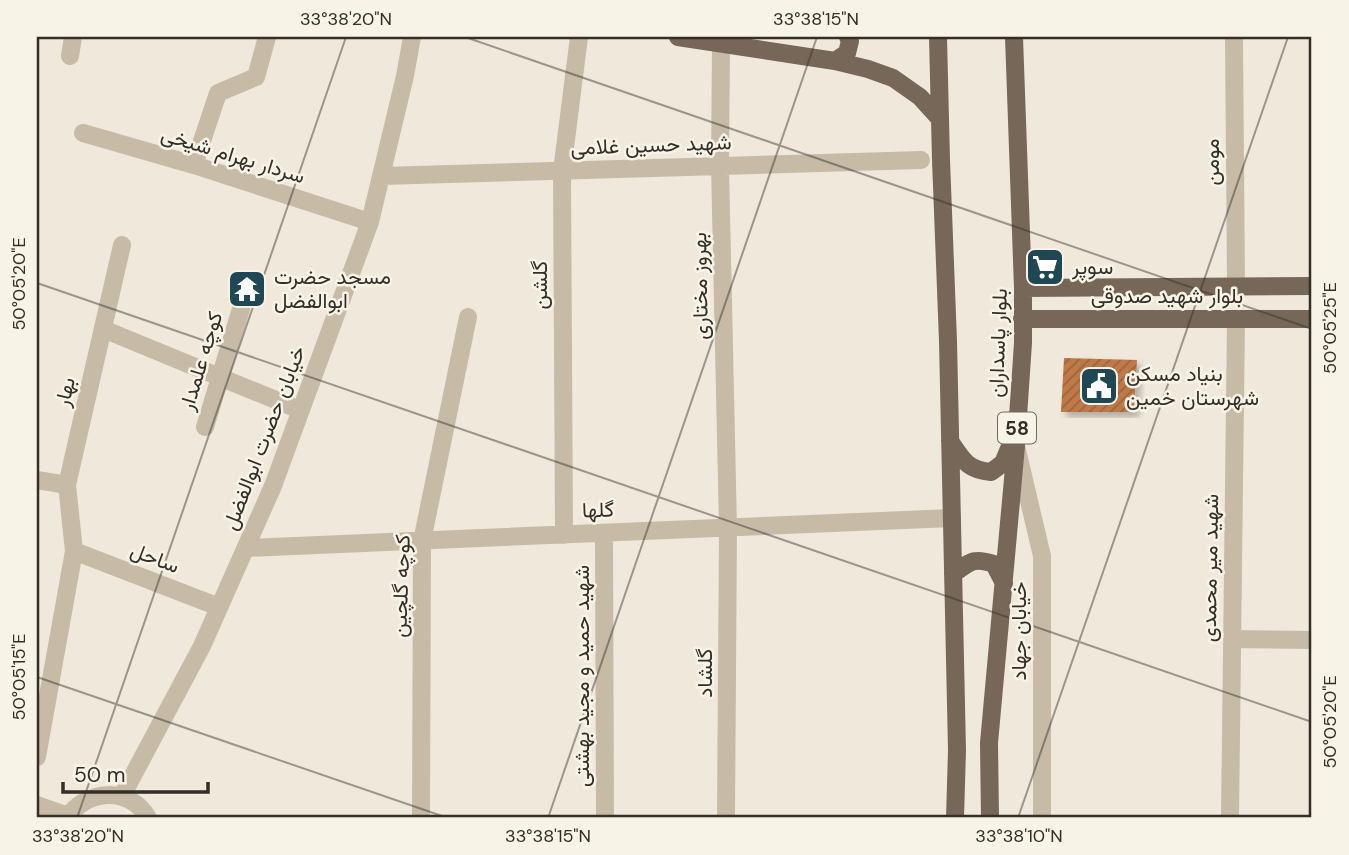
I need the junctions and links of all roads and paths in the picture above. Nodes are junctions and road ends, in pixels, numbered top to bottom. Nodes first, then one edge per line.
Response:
1 (74, 37) edge
2 (267, 37) edge
3 (412, 37) edge
4 (579, 37) edge
5 (678, 37) edge
6 (848, 37) edge
7 (938, 37) edge
8 (1014, 37) edge
9 (1234, 37) edge
10 (721, 44) junction
11 (70, 56) dead end
12 (835, 61) junction
13 (940, 119) junction
14 (83, 133) dead end
15 (921, 160) dead end
16 (194, 166) junction
17 (720, 166) junction
18 (562, 171) junction
19 (382, 176) junction
20 (370, 222) junction
21 (122, 244) dead end
22 (1312, 286) edge
23 (1236, 287) junction
24 (1023, 288) junction
25 (241, 309) dead end
26 (468, 317) dead end
27 (1022, 319) junction
28 (1236, 319) junction
29 (1312, 319) edge
30 (103, 329) junction
31 (220, 377) junction
32 (300, 410) junction
33 (205, 427) dead end
34 (1017, 438) junction
35 (950, 441) junction
36 (37, 480) edge
37 (67, 485) junction
38 (952, 518) junction
39 (728, 527) junction
40 (604, 533) junction
41 (564, 535) junction
42 (422, 541) junction
43 (246, 548) junction
44 (74, 551) junction
45 (953, 574) junction
46 (1004, 583) junction
47 (219, 607) junction
48 (1232, 639) junction
49 (1312, 640) edge
50 (37, 757) edge
51 (122, 796) junction
52 (37, 805) edge
53 (68, 817) edge
54 (148, 818) edge
55 (421, 818) edge
56 (605, 818) edge
57 (726, 818) edge
58 (955, 818) edge
59 (990, 818) edge
60 (1042, 818) edge
61 (1230, 818) edge

1 - 11 street
2 - 16 street
3 - 19 street, خیابان حضرت ابوالفضل
4 - 18 street, گلشن
5 - 10 main road
6 - 12 main road
7 - 13 main road
8 - 24 main road, بلوار پاسداران / 58
9 - 23 street, مومن
10 - 12 main road
10 - 17 street, بهروز مختاری
12 - 13 main road
13 - 35 main road
14 - 16 street, سردار بهرام شیخی
15 - 17 street, شهید حسین غلامی
16 - 20 street, سردار بهرام شیخی
17 - 18 street, شهید حسین غلامی
17 - 39 street, بهروز مختاری
18 - 19 street, شهید حسین غلامی
18 - 41 street, گلشن
19 - 20 street, خیابان حضرت ابوالفضل
20 - 32 street, خیابان حضرت ابوالفضل
21 - 30 street, بهار
22 - 23 main road, بلوار شهید صدوقی
23 - 24 main road, بلوار شهید صدوقی
24 - 27 main road, بلوار پاسداران / 58
25 - 31 street, کوچه علمدار
26 - 42 street, کوچه گلچین
27 - 28 main road, بلوار شهید صدوقی
27 - 34 main road, بلوار پاسداران / 58
28 - 29 main road, بلوار شهید صدوقی
28 - 48 street, شهید میر محمدی
30 - 31 street
30 - 37 street, بهار
31 - 32 street
31 - 33 street, کوچه علمدار
32 - 43 street, خیابان حضرت ابوالفضل
34 - 35 main road
34 - 46 main road, بلوار پاسداران / 58
34 - 60 street, خیابان جهاد
35 - 38 main road
36 - 37 street
37 - 44 street, بهار
38 - 39 street, گلها
38 - 45 main road
39 - 40 street, گلها
39 - 57 street, گلشاد
40 - 41 street, گلها
40 - 56 street, شهید حمید و مجید بهشتی
41 - 42 street, گلها
42 - 43 street, گلها
42 - 55 street, کوچه گلچین
43 - 47 street, خیابان حضرت ابوالفضل
44 - 47 street, ساحل
44 - 50 street, بهار
45 - 46 main road
45 - 58 main road
46 - 59 main road, بلوار پاسداران / 58
47 - 51 street, خیابان حضرت ابوالفضل
48 - 49 street
48 - 61 street, شهید میر محمدی
51 - 53 street
51 - 54 street
52 - 53 street

